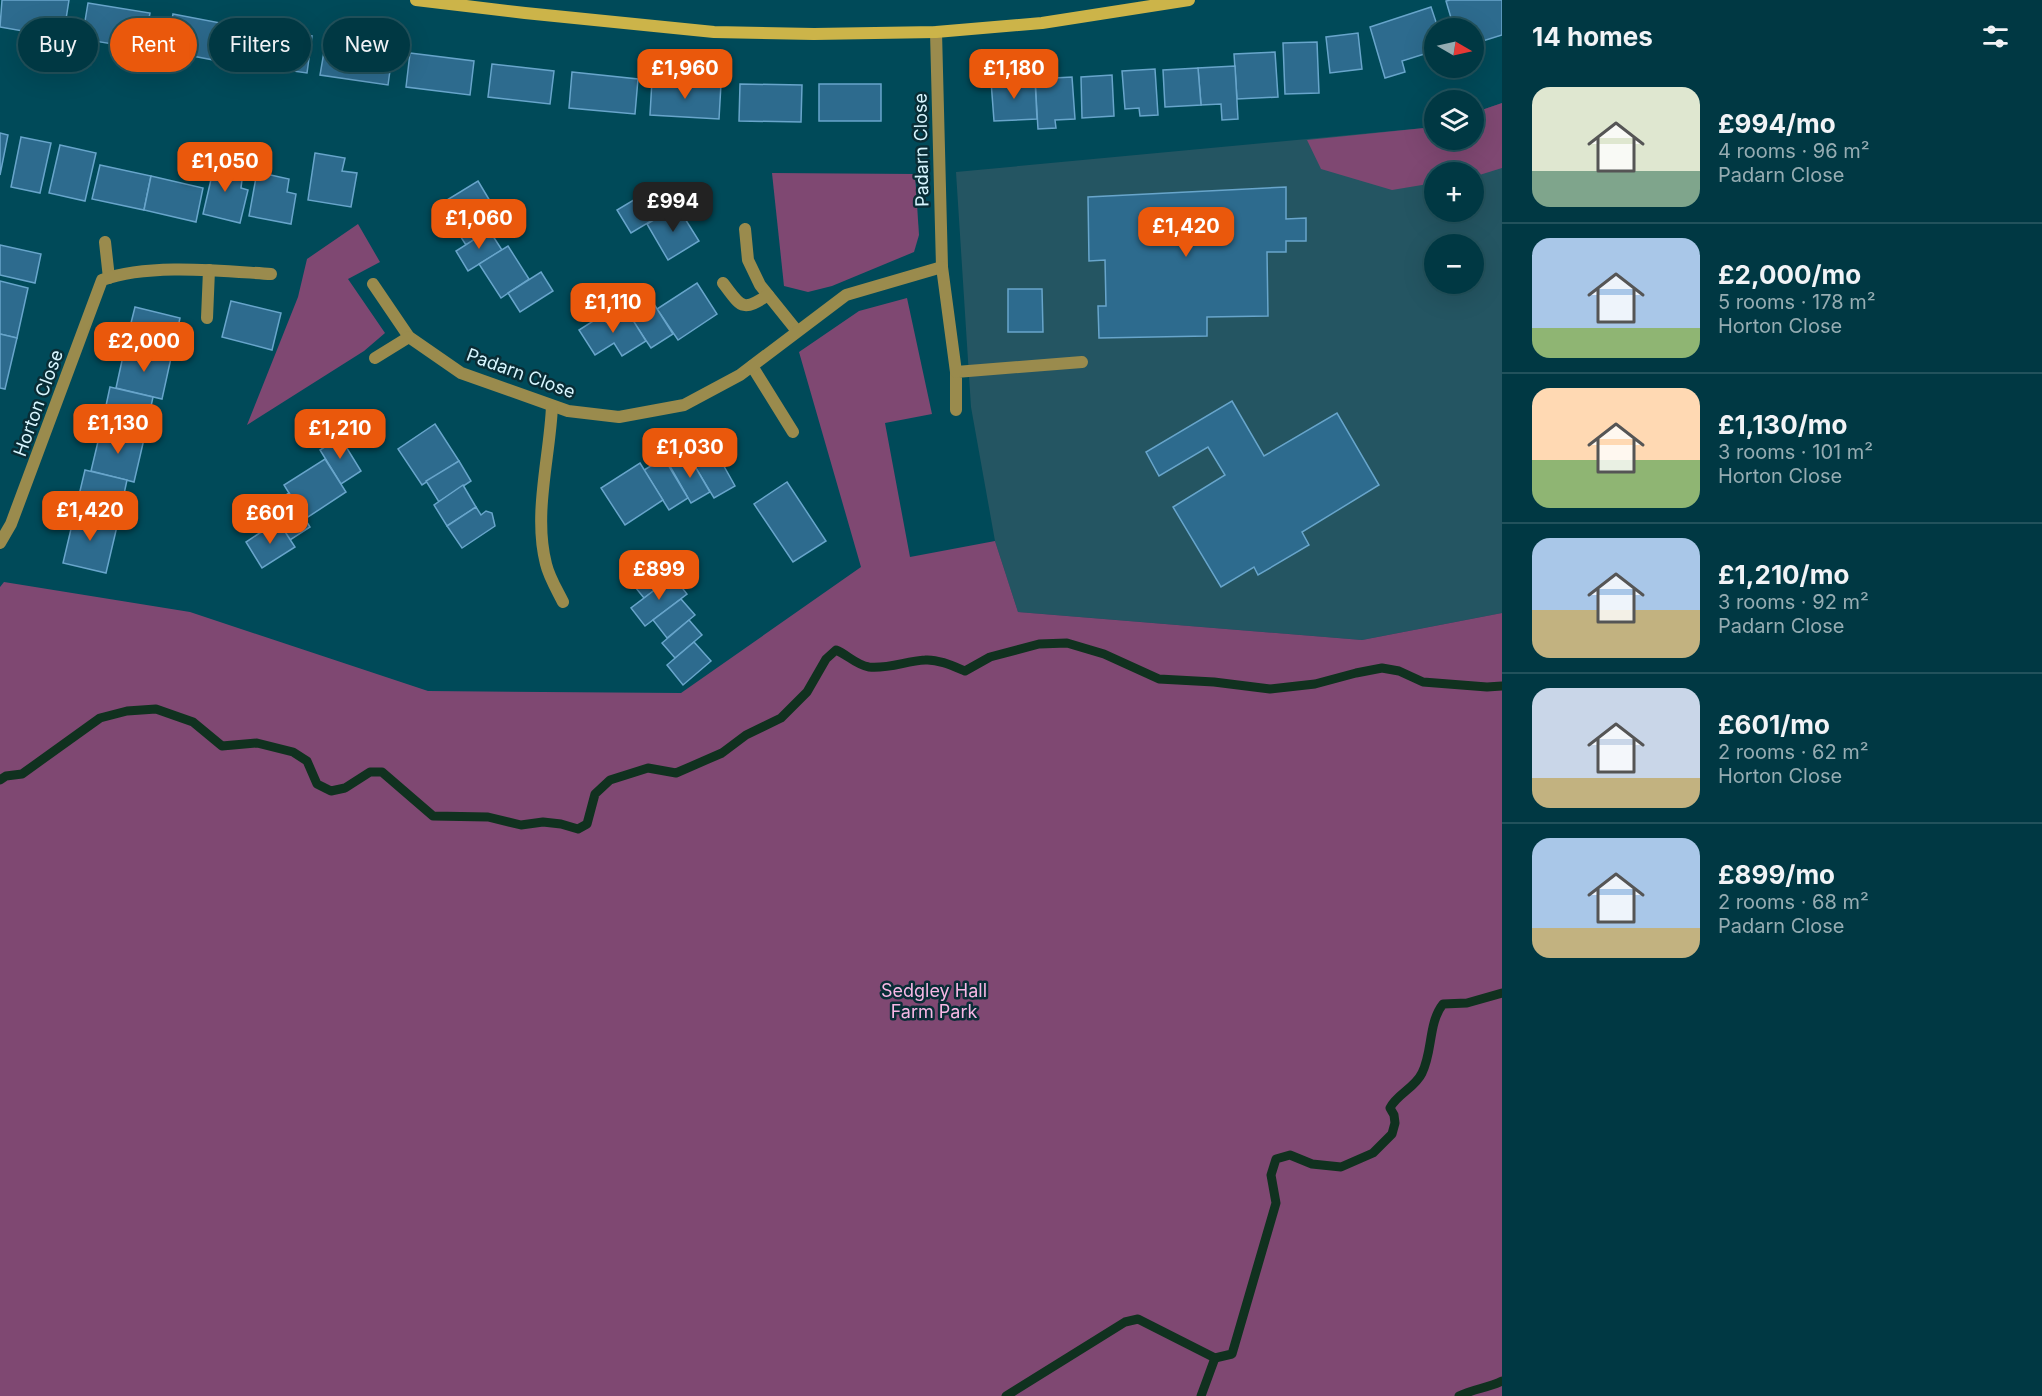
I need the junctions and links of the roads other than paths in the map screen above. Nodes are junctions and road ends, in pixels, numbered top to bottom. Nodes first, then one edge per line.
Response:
1 (416, 0) edge
2 (1189, 0) edge
3 (936, 32) junction
4 (745, 229) dead end
5 (105, 242) dead end
6 (942, 267) junction
7 (209, 270) junction
8 (271, 274) dead end
9 (109, 278) junction
10 (723, 283) dead end
11 (373, 284) dead end
12 (768, 295) junction
13 (207, 318) dead end
14 (797, 331) junction
15 (409, 337) junction
16 (375, 358) dead end
17 (1082, 362) dead end
18 (752, 366) junction
19 (956, 372) junction
20 (552, 406) junction
21 (956, 410) dead end
22 (793, 432) dead end
23 (0, 543) edge
24 (563, 602) dead end

1 - 3 street
2 - 3 street
3 - 6 street, Padarn Close
4 - 12 street
5 - 9 street
6 - 14 street, Padarn Close
6 - 19 street, Padarn Close
7 - 8 street
7 - 9 street
7 - 13 street
9 - 23 street, Horton Close
10 - 12 street
11 - 15 street, Padarn Close
12 - 14 street
14 - 18 street, Padarn Close
15 - 16 street
15 - 20 street, Padarn Close
17 - 19 street
18 - 20 street, Padarn Close
18 - 22 street
19 - 21 street, Padarn Close
20 - 24 street

